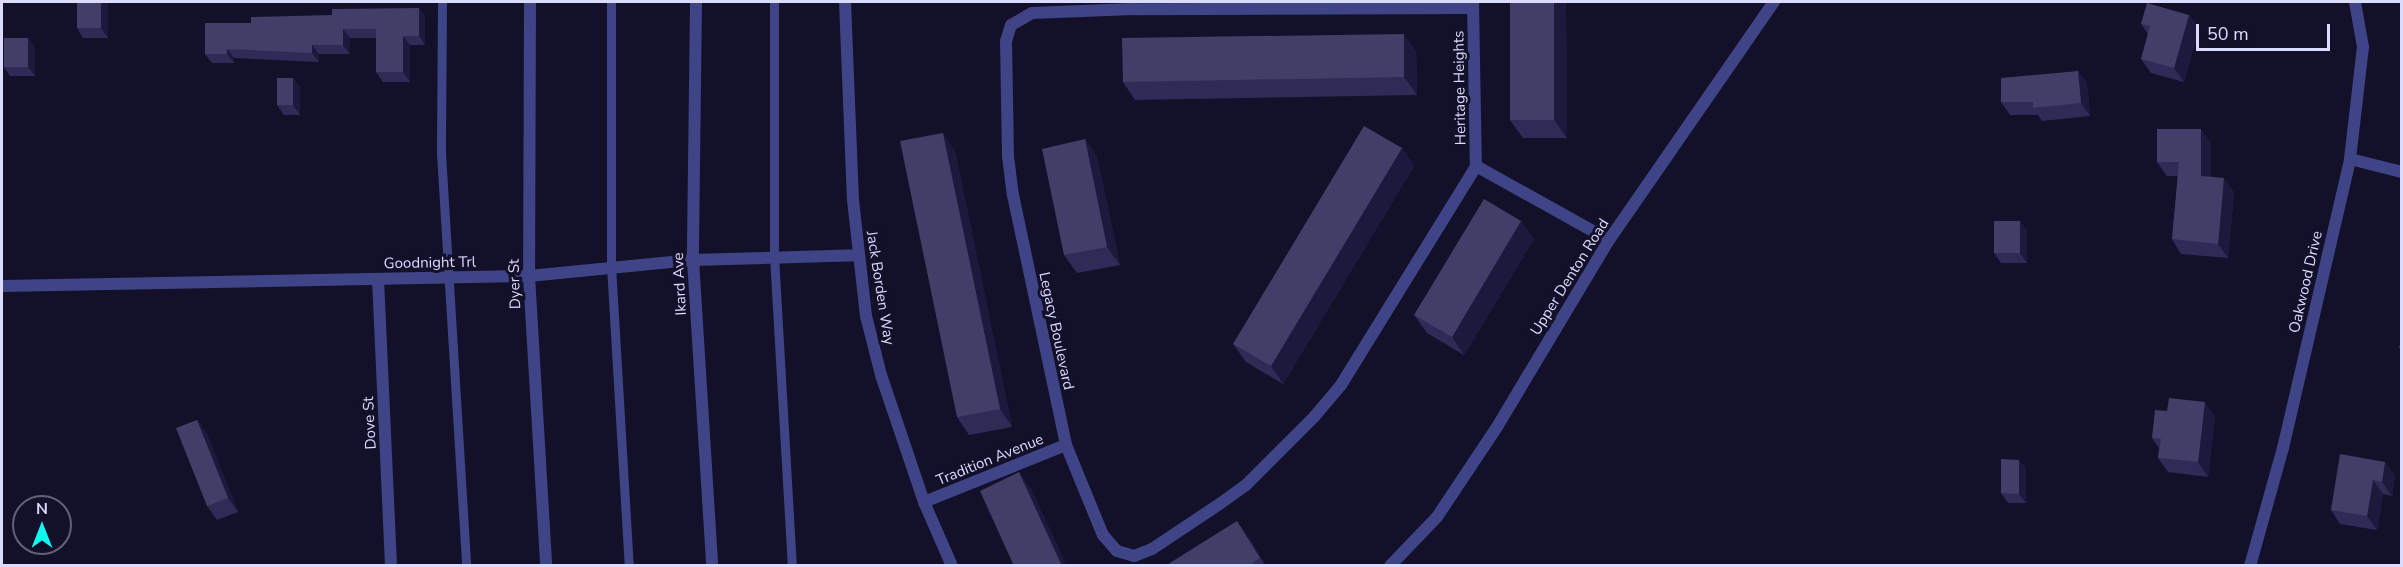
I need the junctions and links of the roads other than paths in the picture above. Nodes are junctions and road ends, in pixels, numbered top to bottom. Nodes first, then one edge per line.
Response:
1 (442, 2) edge
2 (530, 2) edge
3 (611, 2) edge
4 (696, 2) edge
5 (774, 2) edge
6 (845, 2) edge
7 (1774, 2) edge
8 (2355, 2) edge
9 (1473, 5) edge
10 (2350, 159) junction
11 (1476, 166) junction
12 (2402, 172) edge
13 (1609, 240) junction
14 (858, 255) junction
15 (774, 256) junction
16 (693, 260) junction
17 (611, 266) junction
18 (529, 276) junction
19 (448, 278) junction
20 (378, 279) junction
21 (2, 286) edge
22 (1066, 445) junction
23 (924, 502) junction
24 (391, 566) edge
25 (466, 566) edge
26 (546, 566) edge
27 (629, 566) edge
28 (712, 566) edge
29 (792, 566) edge
30 (952, 566) edge
31 (1390, 566) edge
32 (2250, 566) edge

1 - 19 lane
2 - 18 street, Dyer St
3 - 17 lane
4 - 16 street, Ikard Ave
5 - 15 lane
6 - 14 street, Jack Borden Way
7 - 13 street, Upper Denton Road
8 - 10 street, Oakwood Drive
9 - 11 street, Heritage Heights
9 - 22 street, Legacy Boulevard
10 - 12 street
10 - 32 street, Oakwood Drive
11 - 13 street, Heritage Heights
11 - 22 street, Legacy Boulevard
13 - 31 street, Upper Denton Road
14 - 15 street, Goodnight Trl
14 - 23 street, Jack Borden Way
15 - 16 street, Goodnight Trl
15 - 29 lane
16 - 17 street, Goodnight Trl
16 - 28 street, Ikard Ave
17 - 18 street, Goodnight Trl
17 - 27 lane
18 - 19 street, Goodnight Trl
18 - 26 street, Dyer St
19 - 20 street, Goodnight Trl
19 - 25 lane
20 - 21 street, Goodnight Trl
20 - 24 street, Dove St
22 - 23 street, Tradition Avenue
23 - 30 street, Jack Borden Way

